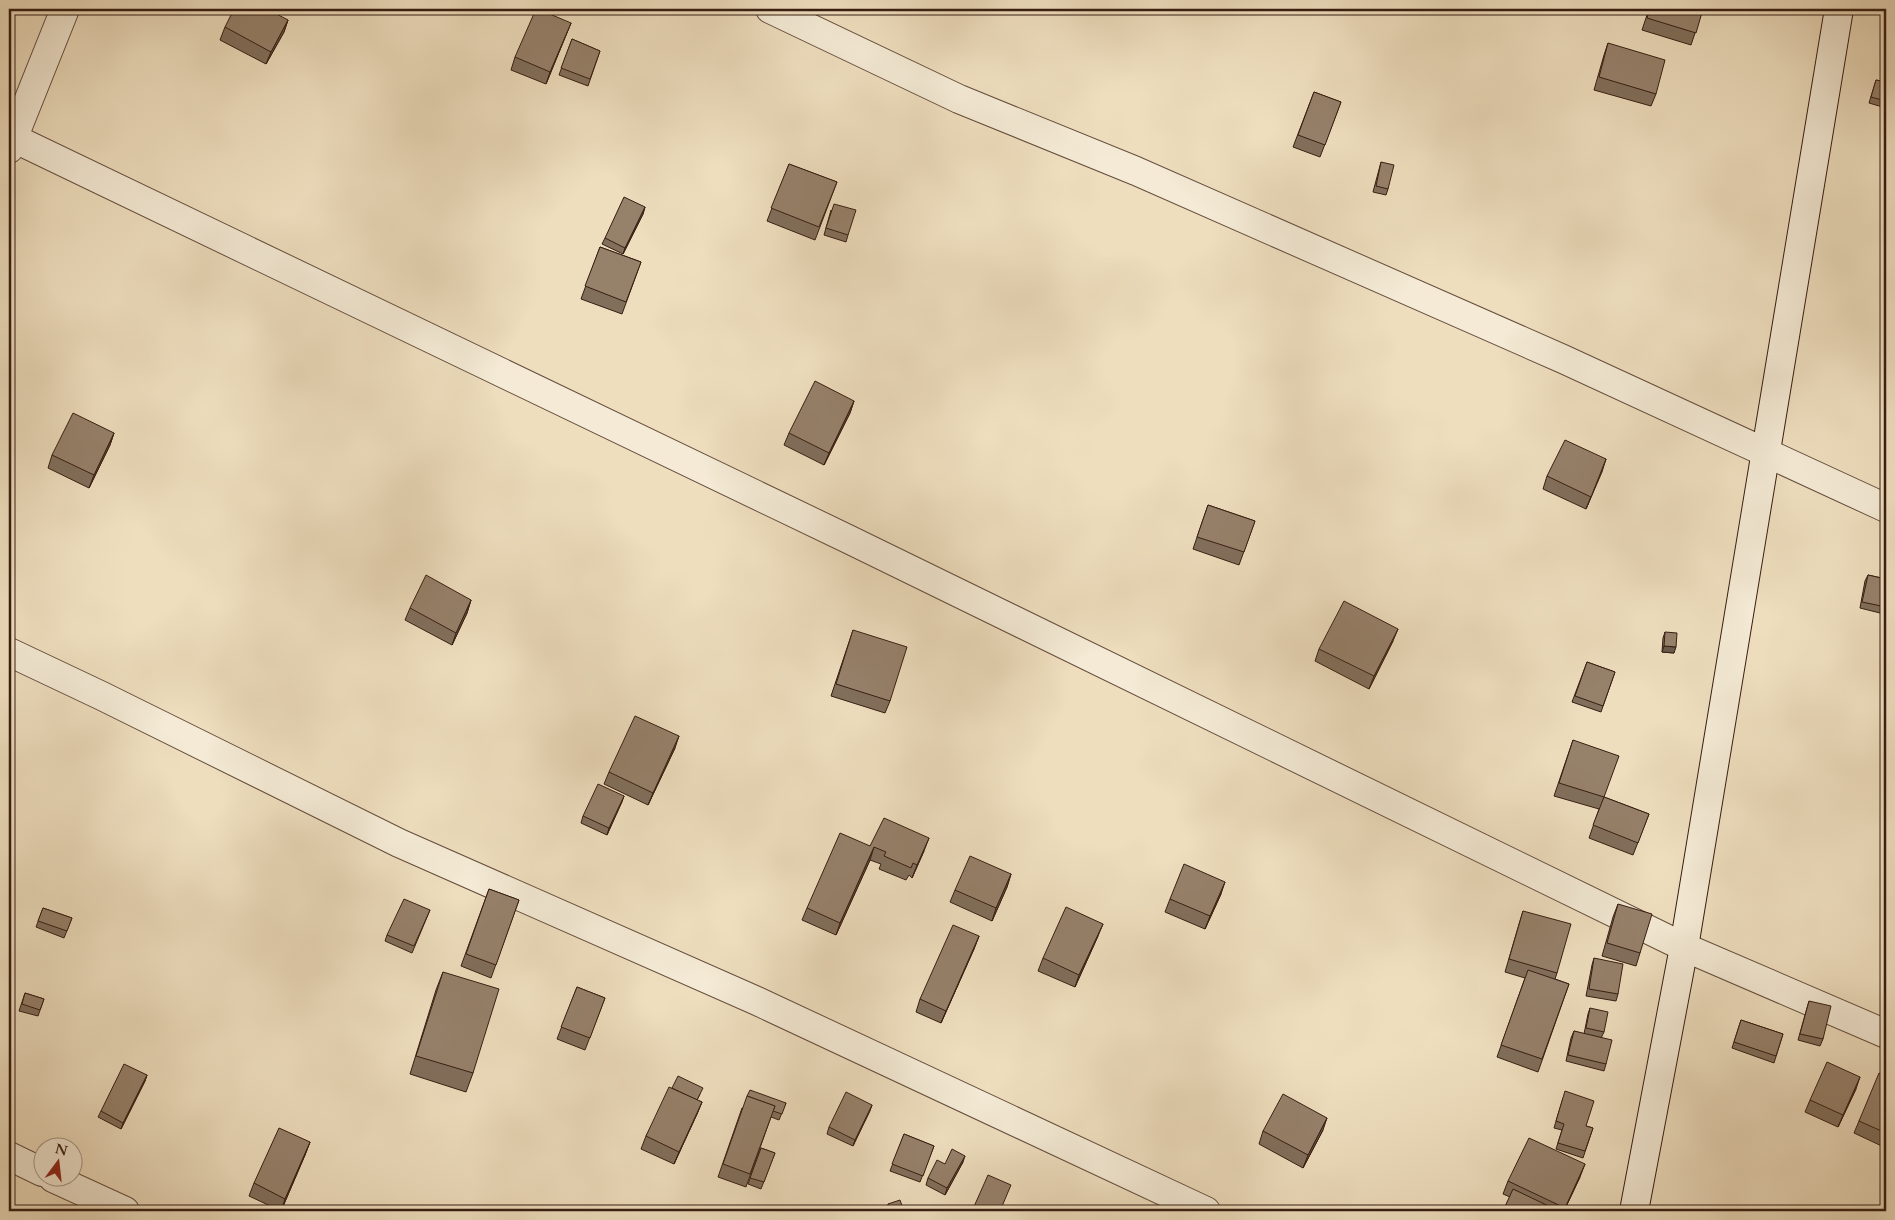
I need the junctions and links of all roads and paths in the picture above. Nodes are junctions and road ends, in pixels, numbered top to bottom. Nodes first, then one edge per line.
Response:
1 (65, 9) edge
2 (770, 9) edge
3 (1839, 9) edge
4 (10, 141) edge
5 (1766, 454) junction
6 (1886, 508) edge
7 (9, 652) edge
8 (1684, 947) junction
9 (1886, 1034) edge
10 (9, 1156) edge
11 (32, 1167) edge
12 (75, 1188) edge
13 (125, 1211) edge
14 (1206, 1211) edge
15 (1634, 1211) edge

1 - 4 street
2 - 5 street
3 - 5 street
4 - 8 street
5 - 6 street
5 - 8 street
7 - 14 street
8 - 9 street
8 - 15 street
10 - 11 street
12 - 13 street

